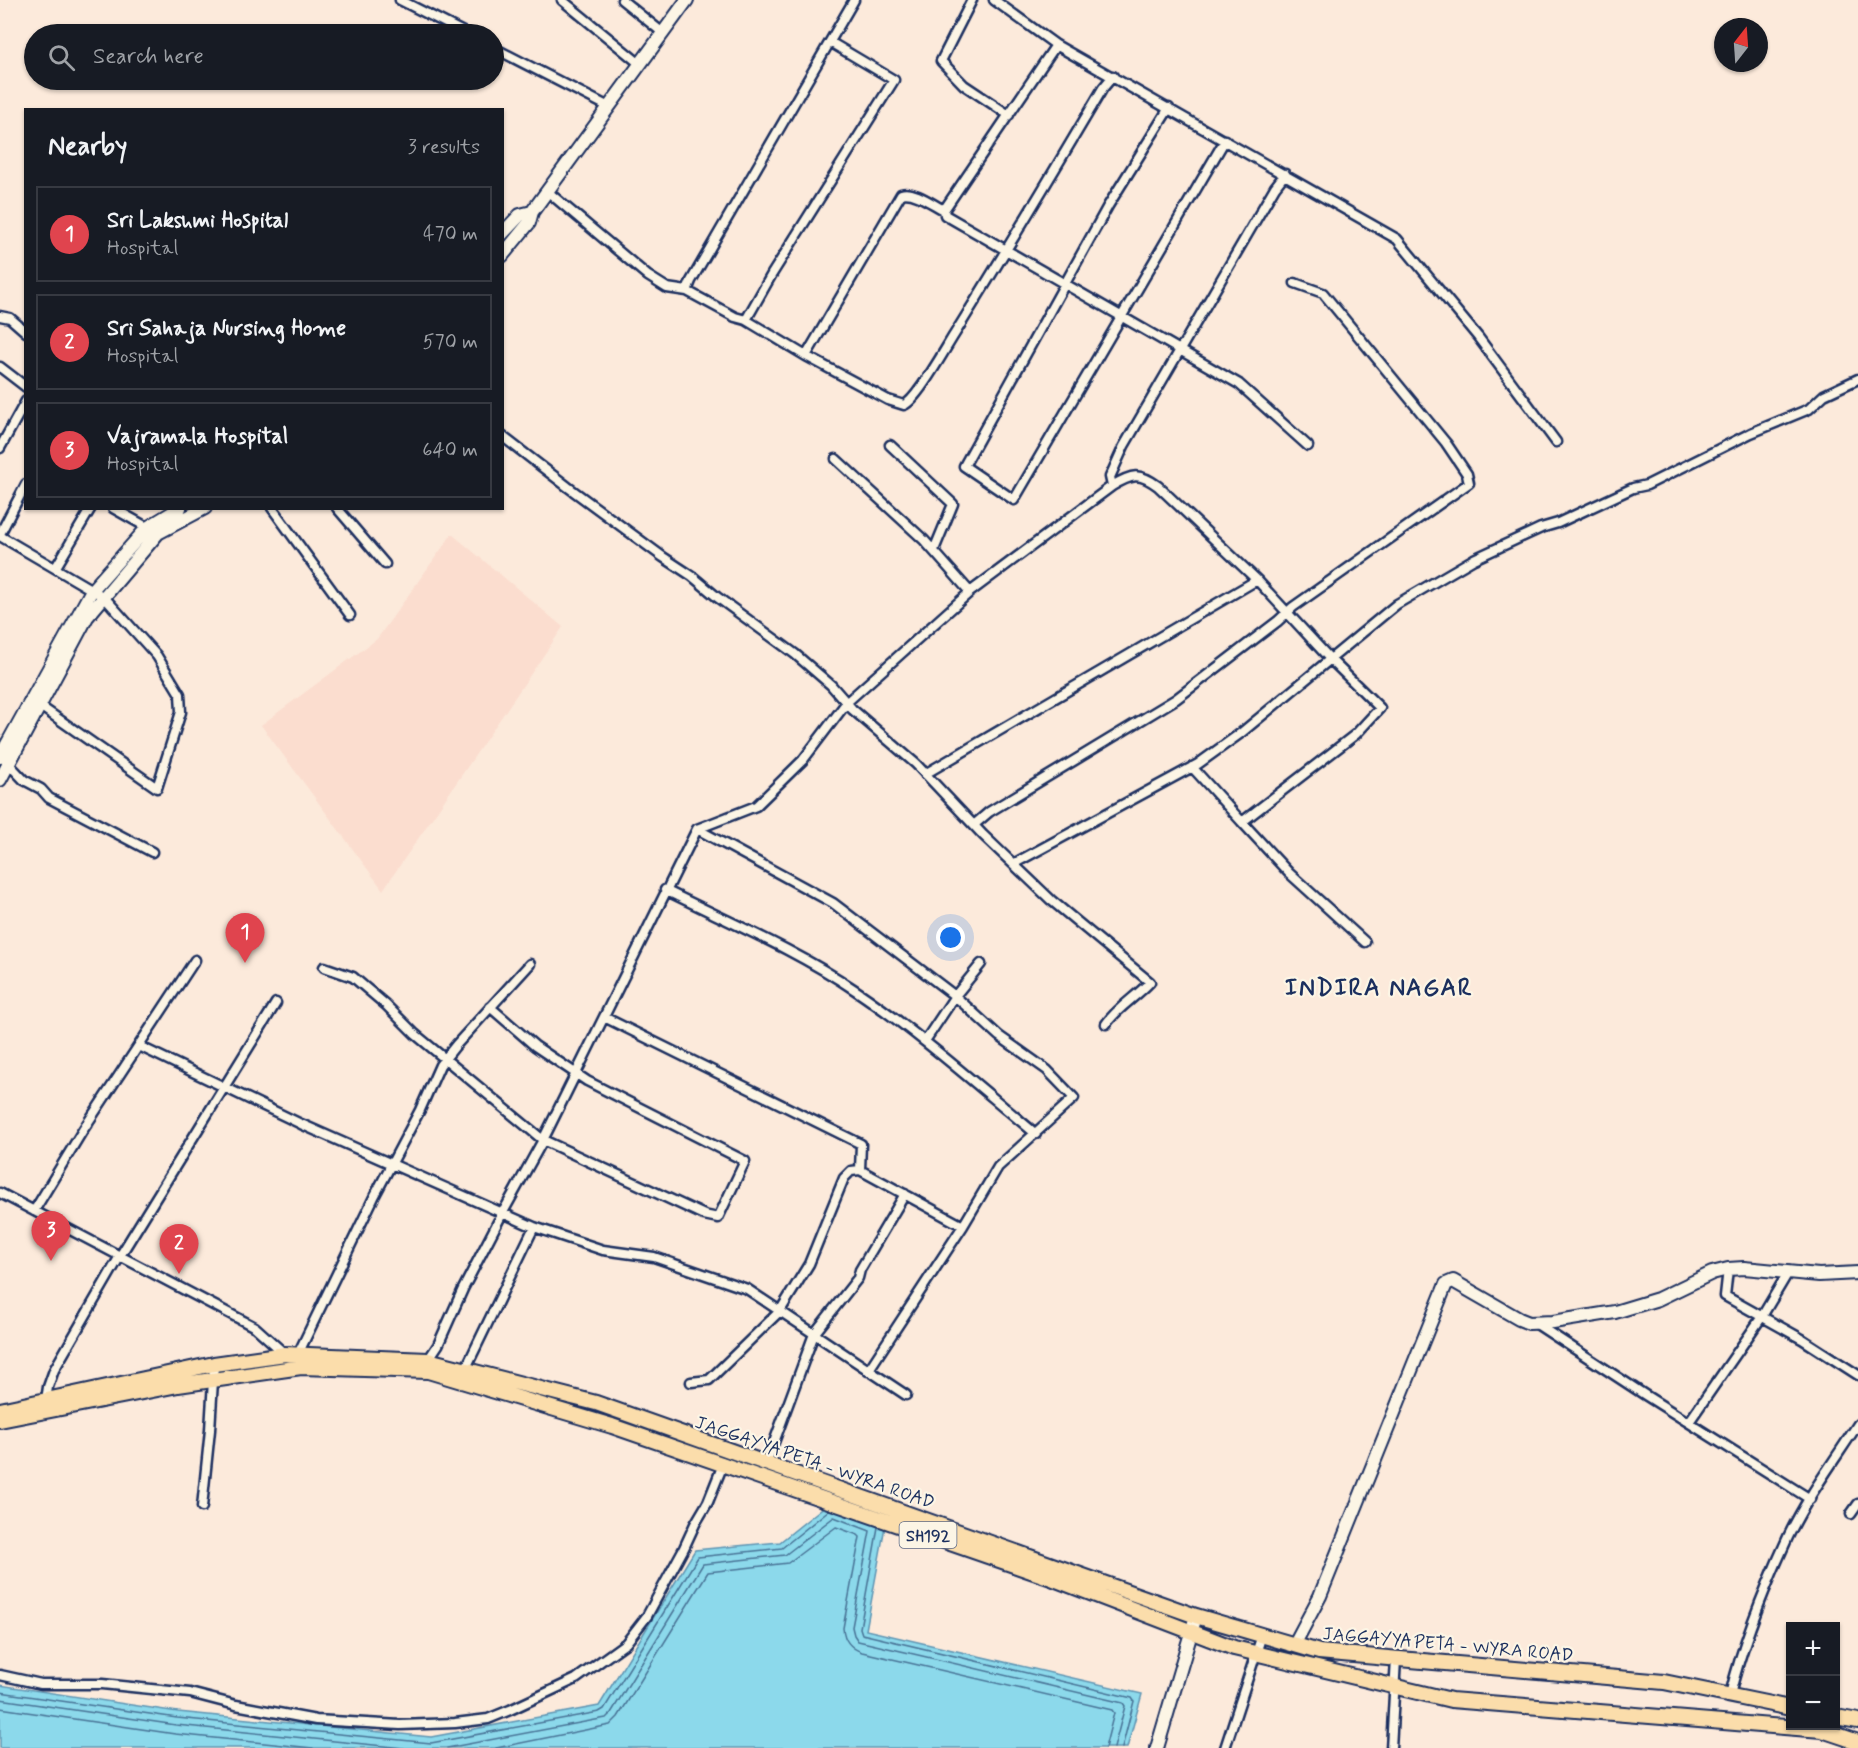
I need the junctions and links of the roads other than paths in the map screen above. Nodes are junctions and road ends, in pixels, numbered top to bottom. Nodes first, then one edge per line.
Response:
1 (400, 0) edge
2 (562, 0) edge
3 (622, 0) edge
4 (687, 0) edge
5 (854, 0) edge
6 (972, 0) edge
7 (994, 0) edge
8 (447, 24) edge
9 (663, 33) junction
10 (830, 42) junction
11 (1056, 45) junction
12 (504, 53) edge
13 (640, 64) junction
14 (1113, 76) junction
15 (609, 107) junction
16 (1169, 108) junction
17 (1009, 115) junction
18 (1225, 140) junction
19 (1285, 174) junction
20 (547, 191) junction
21 (944, 210) junction
22 (532, 212) junction
23 (504, 232) edge
24 (1007, 252) junction
25 (504, 254) edge
26 (1295, 283) dead end
27 (1064, 284) junction
28 (687, 291) junction
29 (0, 316) edge
30 (1123, 317) junction
31 (746, 320) junction
32 (24, 330) edge
33 (1180, 348) junction
34 (806, 356) junction
35 (0, 367) edge
36 (1858, 379) edge
37 (24, 385) edge
38 (24, 405) edge
39 (504, 438) edge
40 (1556, 442) dead end
41 (890, 445) dead end
42 (1308, 446) dead end
43 (0, 448) edge
44 (836, 459) dead end
45 (1112, 486) junction
46 (24, 488) edge
47 (90, 510) edge
48 (117, 510) edge
49 (178, 510) edge
50 (200, 510) edge
51 (274, 510) edge
52 (339, 510) edge
53 (153, 530) junction
54 (0, 535) edge
55 (934, 550) junction
56 (386, 564) dead end
57 (56, 567) junction
58 (1257, 580) junction
59 (92, 590) junction
60 (970, 592) junction
61 (104, 597) junction
62 (1286, 613) junction
63 (350, 615) dead end
64 (1330, 660) junction
65 (847, 702) junction
66 (40, 706) junction
67 (3, 759) edge
68 (1192, 767) junction
69 (925, 774) junction
70 (0, 780) edge
71 (1242, 822) junction
72 (975, 824) junction
73 (697, 829) junction
74 (152, 852) dead end
75 (1015, 863) junction
76 (665, 890) junction
77 (1365, 942) dead end
78 (195, 960) dead end
79 (530, 964) dead end
80 (981, 964) dead end
81 (324, 967) dead end
82 (955, 996) junction
83 (276, 1003) dead end
84 (490, 1007) junction
85 (604, 1017) junction
86 (1106, 1024) dead end
87 (925, 1041) junction
88 (139, 1046) junction
89 (446, 1058) junction
90 (576, 1074) junction
91 (224, 1087) junction
92 (1036, 1134) junction
93 (543, 1140) junction
94 (391, 1165) junction
95 (860, 1170) junction
96 (0, 1193) edge
97 (905, 1194) junction
98 (34, 1211) junction
99 (502, 1214) junction
100 (963, 1226) junction
101 (534, 1227) junction
102 (120, 1256) junction
103 (1728, 1269) junction
104 (1789, 1271) junction
105 (1856, 1271) edge
106 (780, 1311) junction
107 (1761, 1318) junction
108 (1534, 1323) junction
109 (814, 1334) junction
110 (291, 1354) junction
111 (428, 1360) junction
112 (214, 1364) junction
113 (465, 1370) junction
114 (868, 1371) junction
115 (1858, 1375) edge
116 (213, 1380) junction
117 (691, 1382) dead end
118 (906, 1395) dead end
119 (46, 1400) junction
120 (0, 1410) edge
121 (0, 1420) edge
122 (1689, 1422) junction
123 (1858, 1424) edge
124 (729, 1450) junction
125 (724, 1464) junction
126 (766, 1464) junction
127 (1810, 1499) junction
128 (1858, 1504) edge
129 (202, 1507) dead end
130 (1851, 1514) dead end
131 (1196, 1616) junction
132 (1191, 1632) junction
133 (1262, 1635) junction
134 (1294, 1645) junction
135 (1256, 1654) junction
136 (1396, 1659) junction
137 (0, 1675) edge
138 (1395, 1687) junction
139 (1730, 1695) junction
140 (1786, 1707) edge
141 (1840, 1718) edge
142 (1858, 1721) edge
143 (1858, 1742) edge
144 (1157, 1748) edge
145 (1225, 1748) edge
146 (1391, 1748) edge

1 - 8 street
2 - 13 street
3 - 9 street
4 - 9 main road
5 - 10 street
6 - 17 street
7 - 11 street
9 - 13 main road
10 - 28 street
10 - 31 street
11 - 14 street
11 - 17 street
12 - 15 street
13 - 15 main road
14 - 16 street
14 - 24 street
15 - 20 main road
16 - 18 street
16 - 27 street
17 - 21 street
18 - 19 street
18 - 30 street
19 - 33 street
19 - 40 street
20 - 22 main road
20 - 28 street
21 - 24 street
21 - 34 street
22 - 23 main road
22 - 25 main road
24 - 27 street
24 - 34 street
26 - 62 street
27 - 30 street
27 - 30 street
28 - 31 street
29 - 32 street
30 - 33 street
31 - 34 street
33 - 42 street
33 - 45 street
35 - 37 street
36 - 64 street
38 - 43 street
39 - 65 street
41 - 55 street
44 - 55 street
45 - 58 street
45 - 60 street
46 - 54 street
47 - 57 street
48 - 53 street
49 - 53 main road
50 - 53 main road
51 - 63 street
52 - 56 street
53 - 59 main road
53 - 61 main road
54 - 57 street
55 - 60 street
57 - 59 street
58 - 62 street
58 - 69 street
59 - 61 street
59 - 67 main road
60 - 65 street
61 - 66 main road
61 - 66 street
62 - 64 street
62 - 72 street
64 - 68 street
64 - 71 street
65 - 69 street
65 - 73 street
66 - 67 main road
67 - 70 main road
67 - 74 street
68 - 71 street
68 - 75 street
69 - 72 street
71 - 77 street
72 - 75 street
73 - 76 street
73 - 82 street
75 - 86 street
76 - 85 street
76 - 87 street
78 - 88 street
79 - 84 street
80 - 82 street
81 - 89 street
82 - 87 street
82 - 92 street
83 - 91 street
84 - 89 street
84 - 90 street
85 - 90 street
85 - 95 street
87 - 92 street
88 - 91 street
88 - 98 street
89 - 93 street
89 - 94 street
90 - 93 street
90 - 93 street
91 - 94 street
91 - 102 street
92 - 100 street
93 - 99 street
94 - 99 street
94 - 110 street
95 - 97 street
95 - 106 street
96 - 98 street
97 - 100 street
97 - 109 street
98 - 102 street
99 - 101 street
99 - 111 street
100 - 114 street
101 - 106 street
101 - 113 street
102 - 110 street
102 - 119 street
103 - 104 main road
103 - 107 street
103 - 108 main road
104 - 105 main road
104 - 107 street
106 - 109 street
106 - 117 street
107 - 115 street
107 - 122 street
108 - 122 street
108 - 134 main road
109 - 114 street
109 - 126 street
110 - 111 main road, JAGGAYYAPETA - WYRA ROAD / SH192
110 - 112 main road, JAGGAYYAPETA - WYRA ROAD / SH192
111 - 113 main road, JAGGAYYAPETA - WYRA ROAD / SH192
112 - 116 street
112 - 119 main road, JAGGAYYAPETA - WYRA ROAD / SH192
113 - 124 main road, JAGGAYYAPETA - WYRA ROAD / SH192
114 - 118 street
116 - 121 main road, SH192
116 - 125 main road, SH192
116 - 129 street
119 - 120 main road, JAGGAYYAPETA - WYRA ROAD / SH192
122 - 127 street
123 - 127 street
124 - 125 street
124 - 126 main road, JAGGAYYAPETA - WYRA ROAD / SH192
125 - 132 main road, SH192
125 - 137 street
126 - 131 main road, JAGGAYYAPETA - WYRA ROAD / SH192
127 - 139 street
128 - 130 street
131 - 132 main road
131 - 133 main road, JAGGAYYAPETA - WYRA ROAD / SH192
132 - 135 main road, SH192
132 - 144 main road
133 - 134 main road, JAGGAYYAPETA - WYRA ROAD / SH192
133 - 135 street
134 - 136 main road, JAGGAYYAPETA - WYRA ROAD / SH192
135 - 138 main road, SH192
135 - 145 street
136 - 138 street
136 - 139 main road, JAGGAYYAPETA - WYRA ROAD / SH192
138 - 143 main road, SH192
138 - 146 street
139 - 140 main road, JAGGAYYAPETA - WYRA ROAD / SH192
141 - 142 main road

